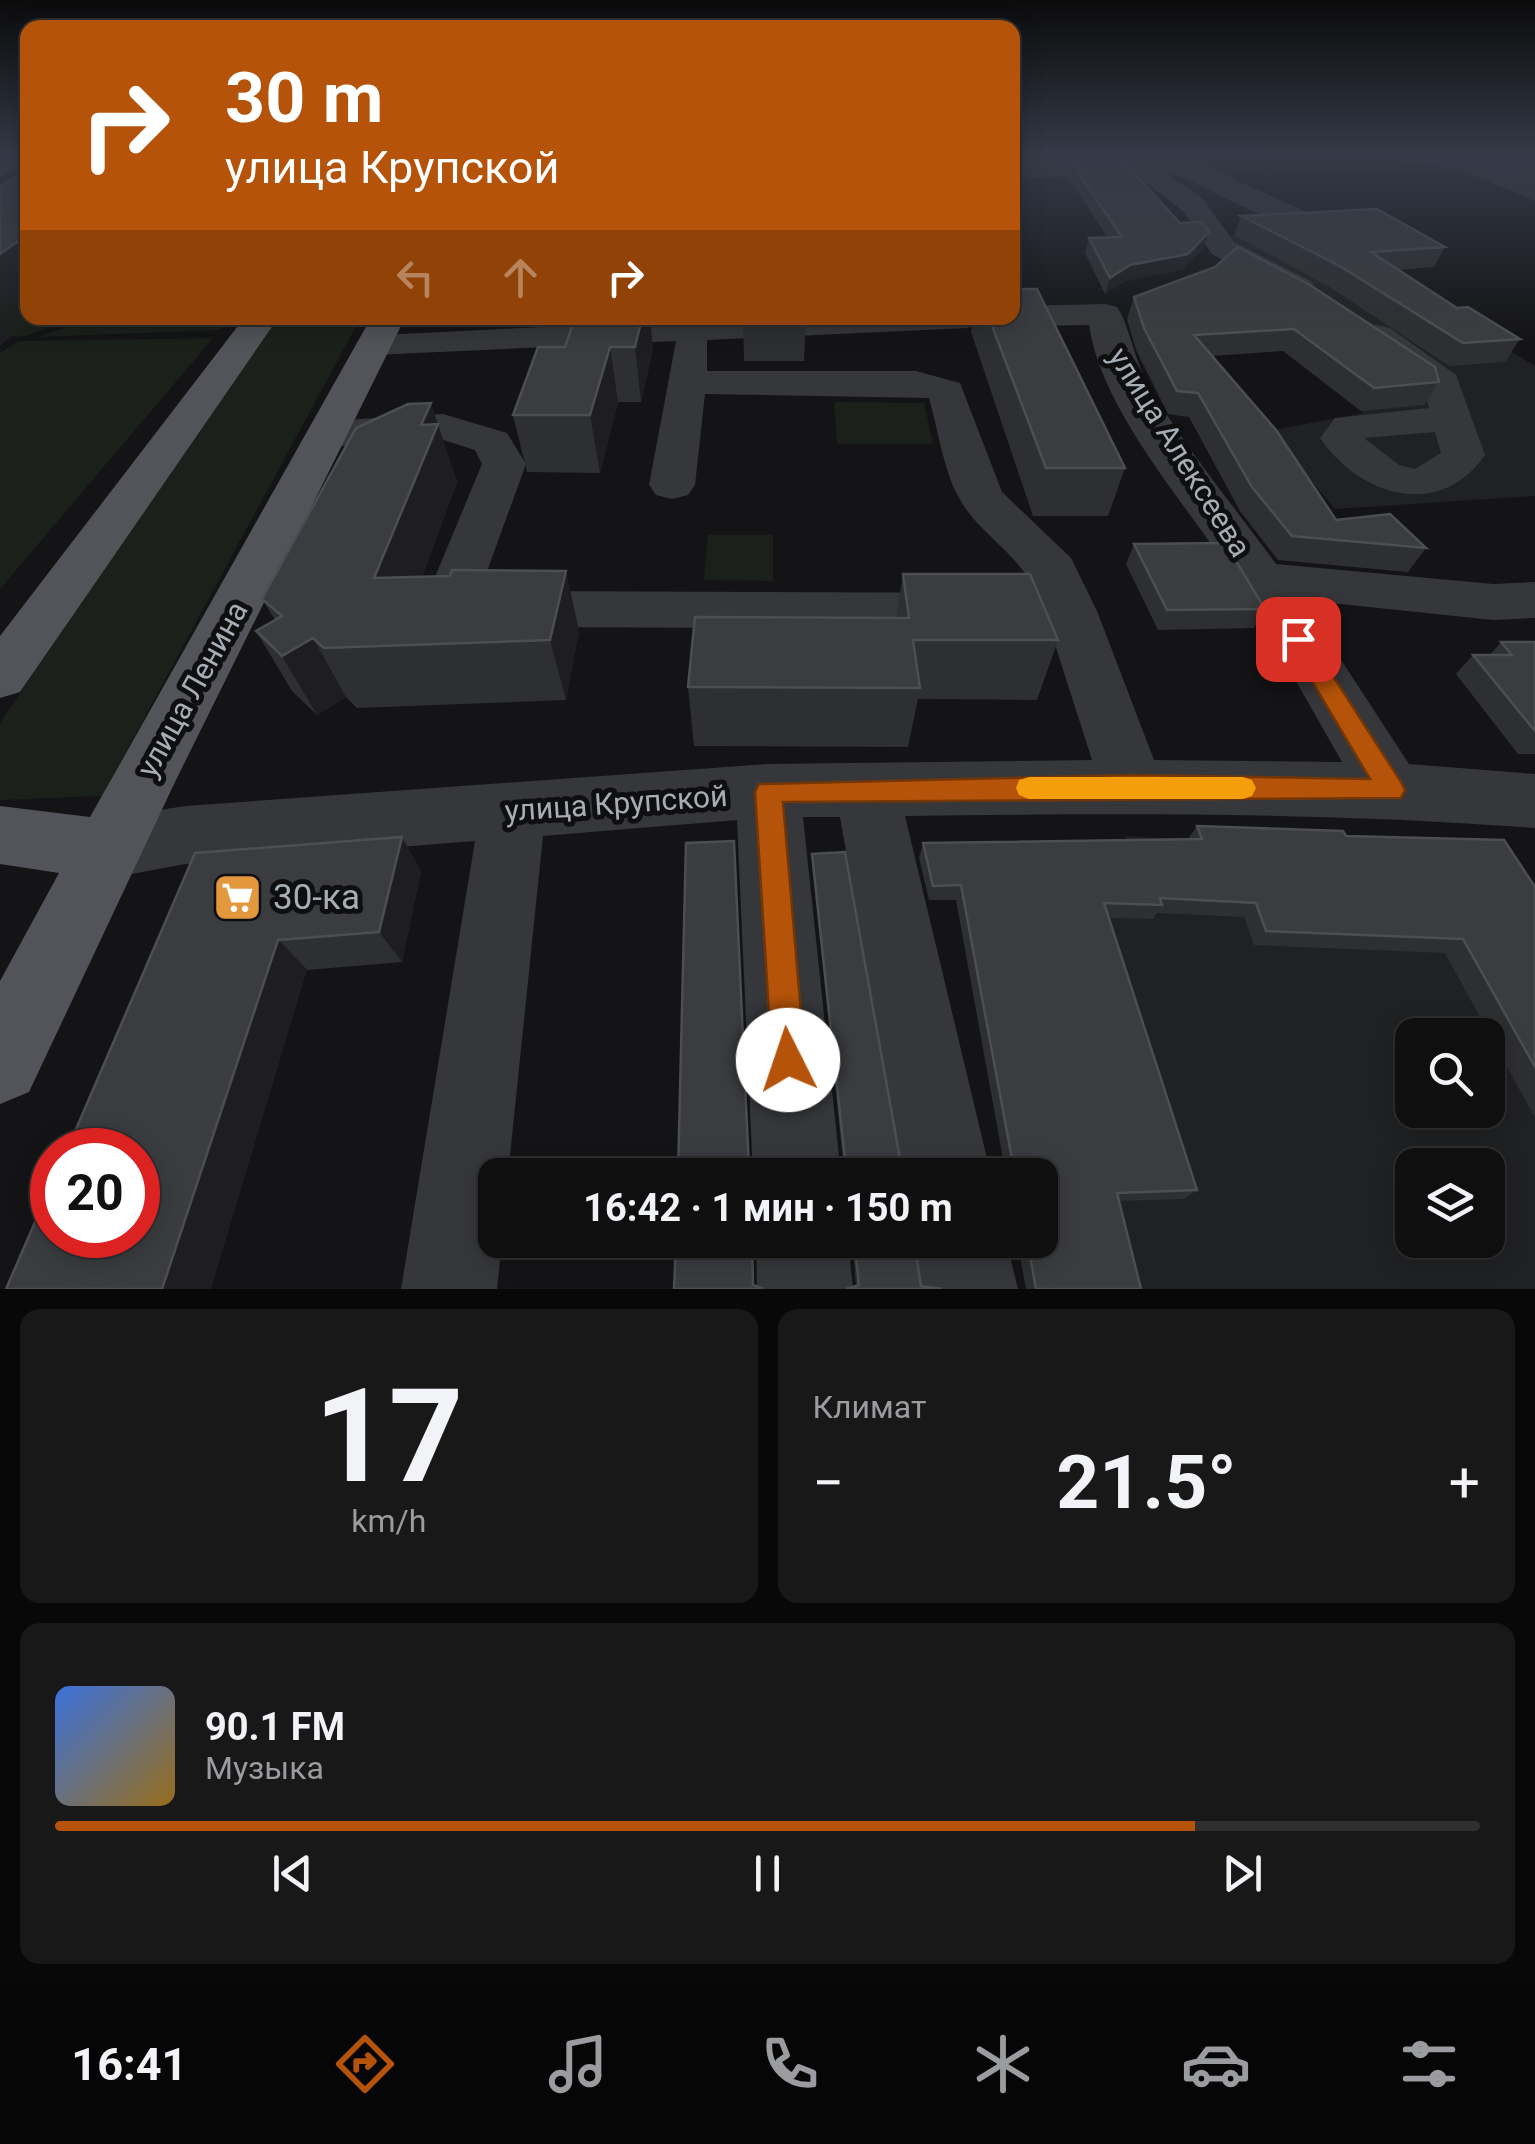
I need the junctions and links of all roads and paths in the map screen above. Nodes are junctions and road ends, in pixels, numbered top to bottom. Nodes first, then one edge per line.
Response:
1 (1197, 217) edge
2 (1020, 315) edge
3 (256, 325) edge
4 (768, 325) edge
5 (574, 328) edge
6 (381, 331) edge
7 (694, 331) junction
8 (687, 382) junction
9 (1454, 418) dead end
10 (349, 461) junction
11 (672, 485) dead end
12 (1261, 579) junction
13 (1535, 600) edge
14 (1071, 611) junction
15 (0, 677) edge
16 (1132, 786) junction
17 (867, 790) junction
18 (1391, 790) junction
19 (768, 792) junction
20 (1535, 801) edge
21 (513, 810) junction
22 (0, 835) edge
23 (105, 849) junction
24 (28, 956) edge
25 (0, 1063) edge
26 (796, 1158) edge
27 (943, 1158) edge
28 (803, 1258) edge
29 (964, 1258) edge
30 (449, 1289) edge
31 (805, 1289) edge
32 (970, 1289) edge

1 - 9 street
2 - 12 street, улица Алексеева
3 - 15 main road
4 - 7 street
5 - 6 street
5 - 7 street
6 - 10 main road, улица Ленина
7 - 8 street
8 - 11 street
8 - 14 street
10 - 14 street
10 - 23 main road, улица Ленина
12 - 13 street
12 - 18 street, улица Алексеева
14 - 16 street
16 - 17 street, улица Крупской
16 - 18 street, улица Крупской
17 - 19 street, улица Крупской
17 - 27 street
18 - 20 street, улица Крупской
19 - 21 street, улица Крупской
19 - 26 street
21 - 23 street, улица Крупской
21 - 30 street
22 - 23 main road, улица Крупской
23 - 24 main road, улица Ленина
24 - 25 main road, улица Ленина
28 - 31 street
29 - 32 street

